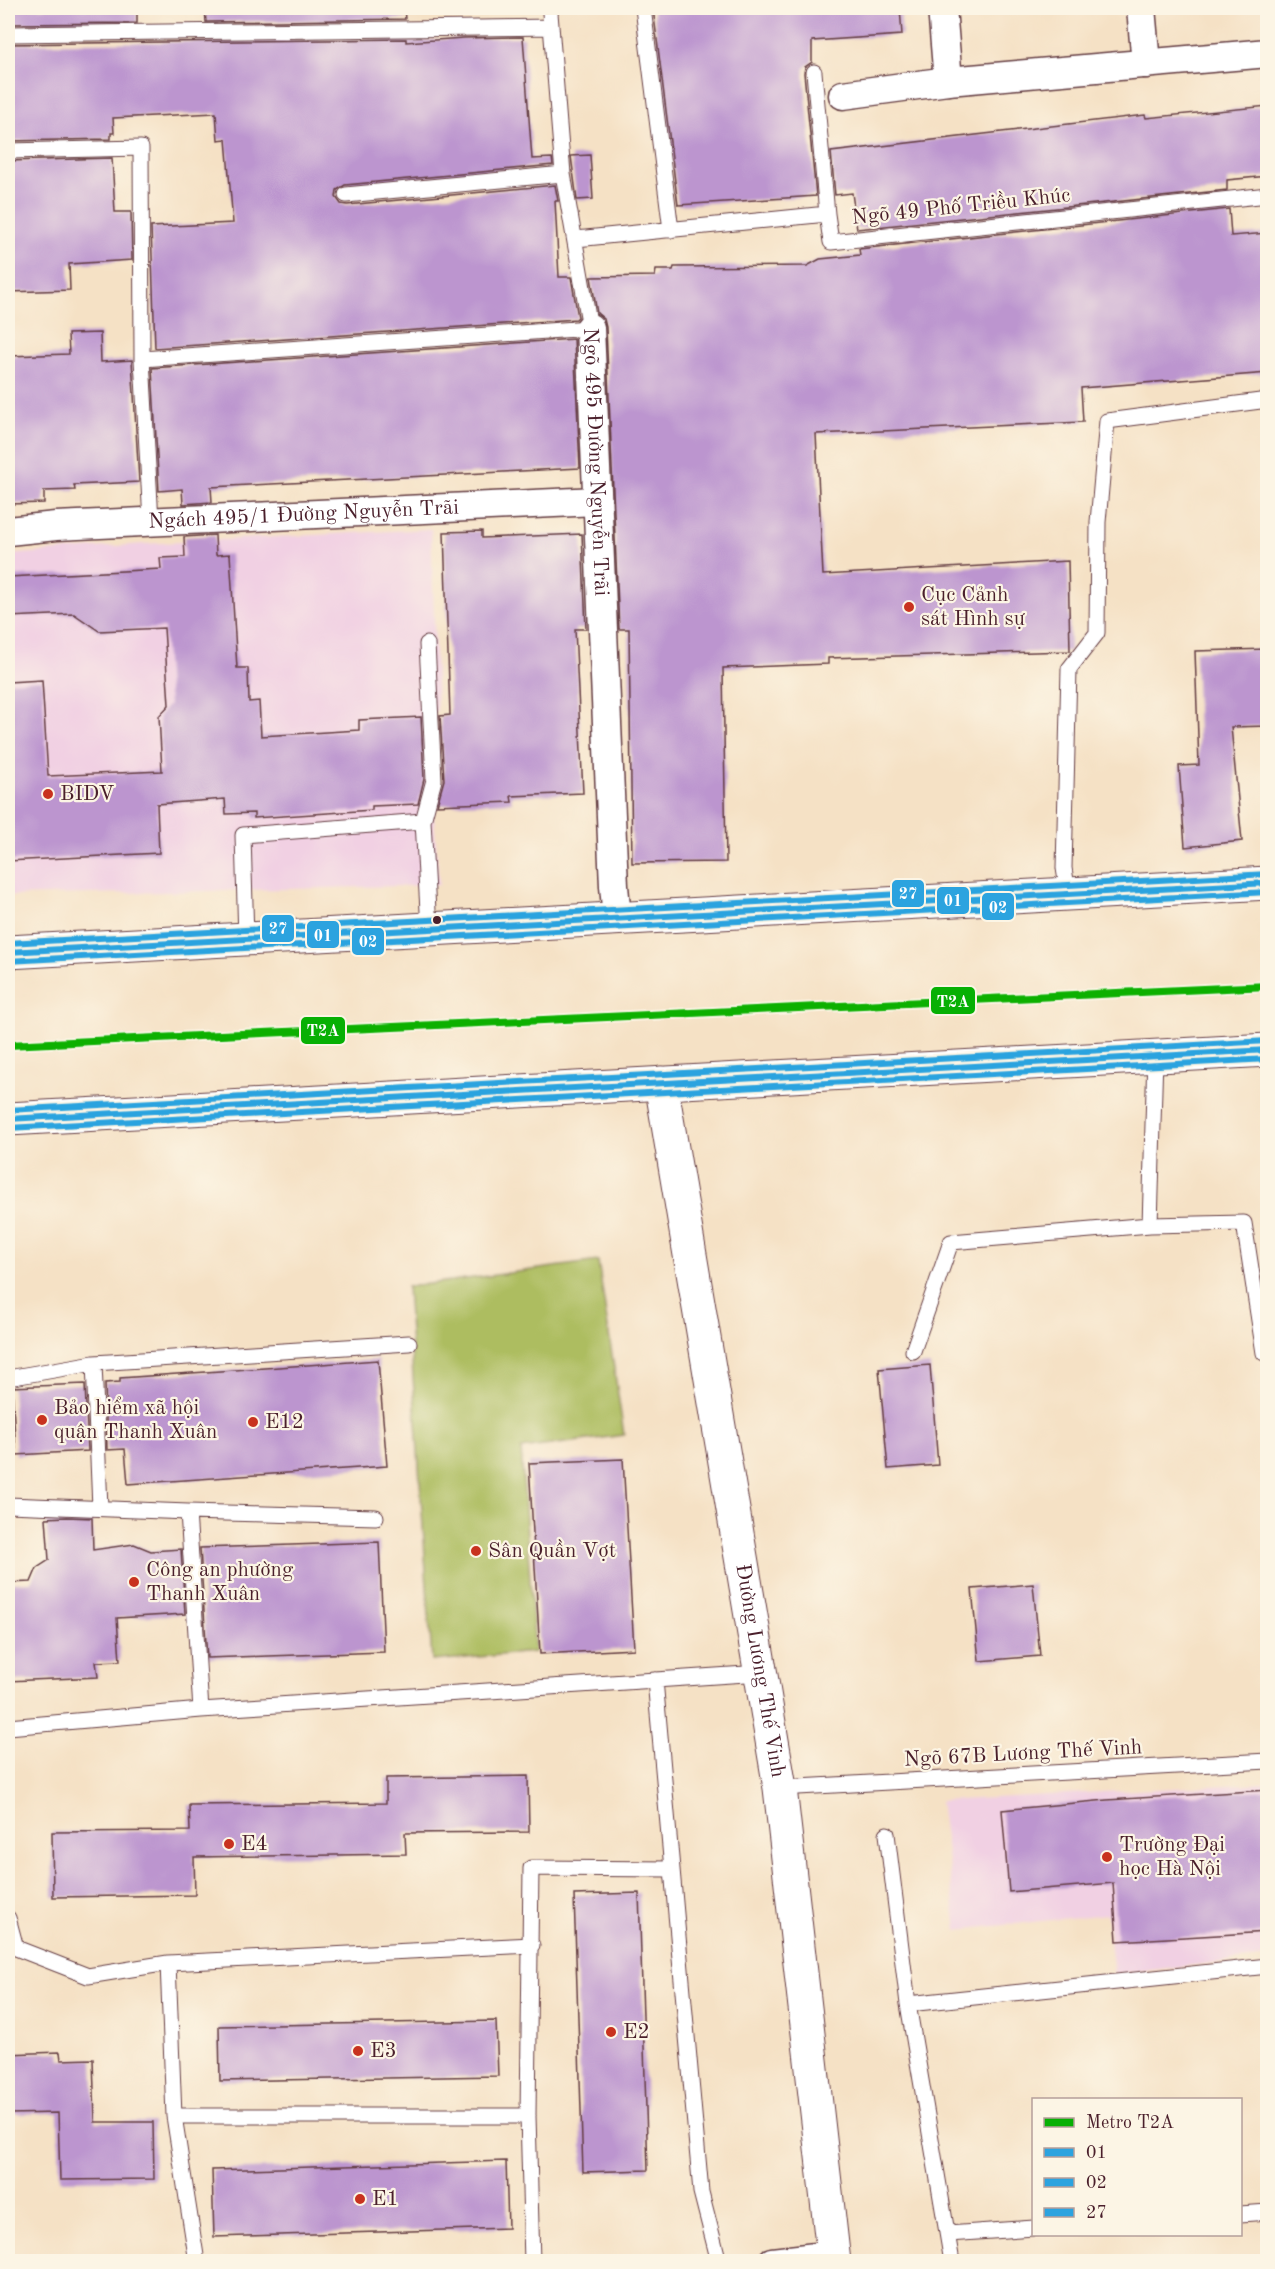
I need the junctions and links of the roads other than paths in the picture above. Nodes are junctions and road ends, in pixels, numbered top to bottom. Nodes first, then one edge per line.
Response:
1 (552, 8) edge
2 (644, 8) edge
3 (942, 8) edge
4 (1141, 8) edge
5 (551, 27) junction
6 (8, 34) edge
7 (1268, 53) edge
8 (1146, 64) junction
9 (814, 72) dead end
10 (948, 81) junction
11 (843, 95) dead end
12 (8, 151) edge
13 (563, 174) junction
14 (345, 195) dead end
15 (1268, 195) edge
16 (827, 214) junction
17 (671, 230) junction
18 (576, 239) junction
19 (590, 328) junction
20 (142, 359) junction
21 (1268, 400) edge
22 (597, 501) junction
23 (151, 521) junction
24 (8, 531) edge
25 (427, 644) dead end
26 (423, 821) junction
27 (1268, 883) edge
28 (1068, 894) junction
29 (617, 918) junction
30 (429, 929) junction
31 (246, 939) junction
32 (8, 952) edge
33 (1268, 1050) edge
34 (1155, 1056) junction
35 (661, 1083) junction
36 (8, 1119) edge
37 (1150, 1225) junction
38 (409, 1343) dead end
39 (913, 1352) dead end
40 (1263, 1353) dead end
41 (94, 1363) junction
42 (8, 1378) edge
43 (8, 1505) edge
44 (100, 1508) junction
45 (188, 1512) junction
46 (376, 1517) dead end
47 (761, 1673) junction
48 (656, 1680) junction
49 (201, 1710) junction
50 (8, 1727) edge
51 (1268, 1761) edge
52 (780, 1788) junction
53 (887, 1834) dead end
54 (671, 1869) junction
55 (8, 1918) edge
56 (532, 1945) junction
57 (168, 1963) junction
58 (1268, 1966) edge
59 (908, 2004) junction
60 (174, 2116) junction
61 (528, 2116) junction
62 (1268, 2212) edge
63 (1242, 2214) edge
64 (1032, 2228) edge
65 (948, 2234) junction
66 (834, 2258) edge
67 (196, 2262) edge
68 (532, 2262) edge
69 (719, 2262) edge
70 (772, 2262) edge
71 (952, 2262) edge

1 - 5 lane, Ngõ 495 Đường Nguyễn Trãi
2 - 17 lane
3 - 10 street
4 - 8 street
5 - 6 lane
5 - 13 lane, Ngõ 495 Đường Nguyễn Trãi
7 - 8 street
8 - 10 street
9 - 16 lane
10 - 11 street
12 - 20 lane
13 - 14 lane
13 - 18 lane, Ngõ 495 Đường Nguyễn Trãi
15 - 16 lane, Ngõ 49 Phố Triều Khúc
16 - 17 lane, Ngõ 49 Phố Triều Khúc
17 - 18 lane, Ngõ 49 Phố Triều Khúc
18 - 19 lane, Ngõ 495 Đường Nguyễn Trãi
19 - 20 lane
19 - 22 street, Ngõ 495 Đường Nguyễn Trãi
20 - 23 lane
21 - 28 lane
22 - 23 street, Ngách 495/1 Đường Nguyễn Trãi
22 - 29 street, Ngõ 495 Đường Nguyễn Trãi
23 - 24 street, Ngách 495/1 Đường Nguyễn Trãi
25 - 26 lane
26 - 30 lane
26 - 31 lane
27 - 28 main road
28 - 29 main road
29 - 30 main road
30 - 31 main road
31 - 32 main road
33 - 34 main road
34 - 35 main road
34 - 37 lane
35 - 36 main road
35 - 47 main road, Đường Lương Thế Vinh
37 - 39 lane
37 - 40 lane
38 - 41 lane
41 - 42 lane
41 - 44 lane
43 - 44 lane
44 - 45 lane
45 - 46 lane
45 - 49 lane
47 - 48 lane
47 - 52 main road, Đường Lương Thế Vinh
48 - 49 lane
48 - 54 lane
49 - 50 lane
51 - 52 lane, Ngõ 67B Lương Thế Vinh
52 - 66 main road, Đường Lương Thế Vinh
53 - 59 lane
54 - 56 lane
54 - 69 lane
55 - 57 lane
56 - 57 lane
56 - 61 lane
57 - 60 lane
58 - 59 lane
59 - 65 lane
60 - 61 lane
60 - 67 lane
61 - 68 lane
62 - 63 lane
64 - 65 lane
65 - 71 lane
66 - 70 street

